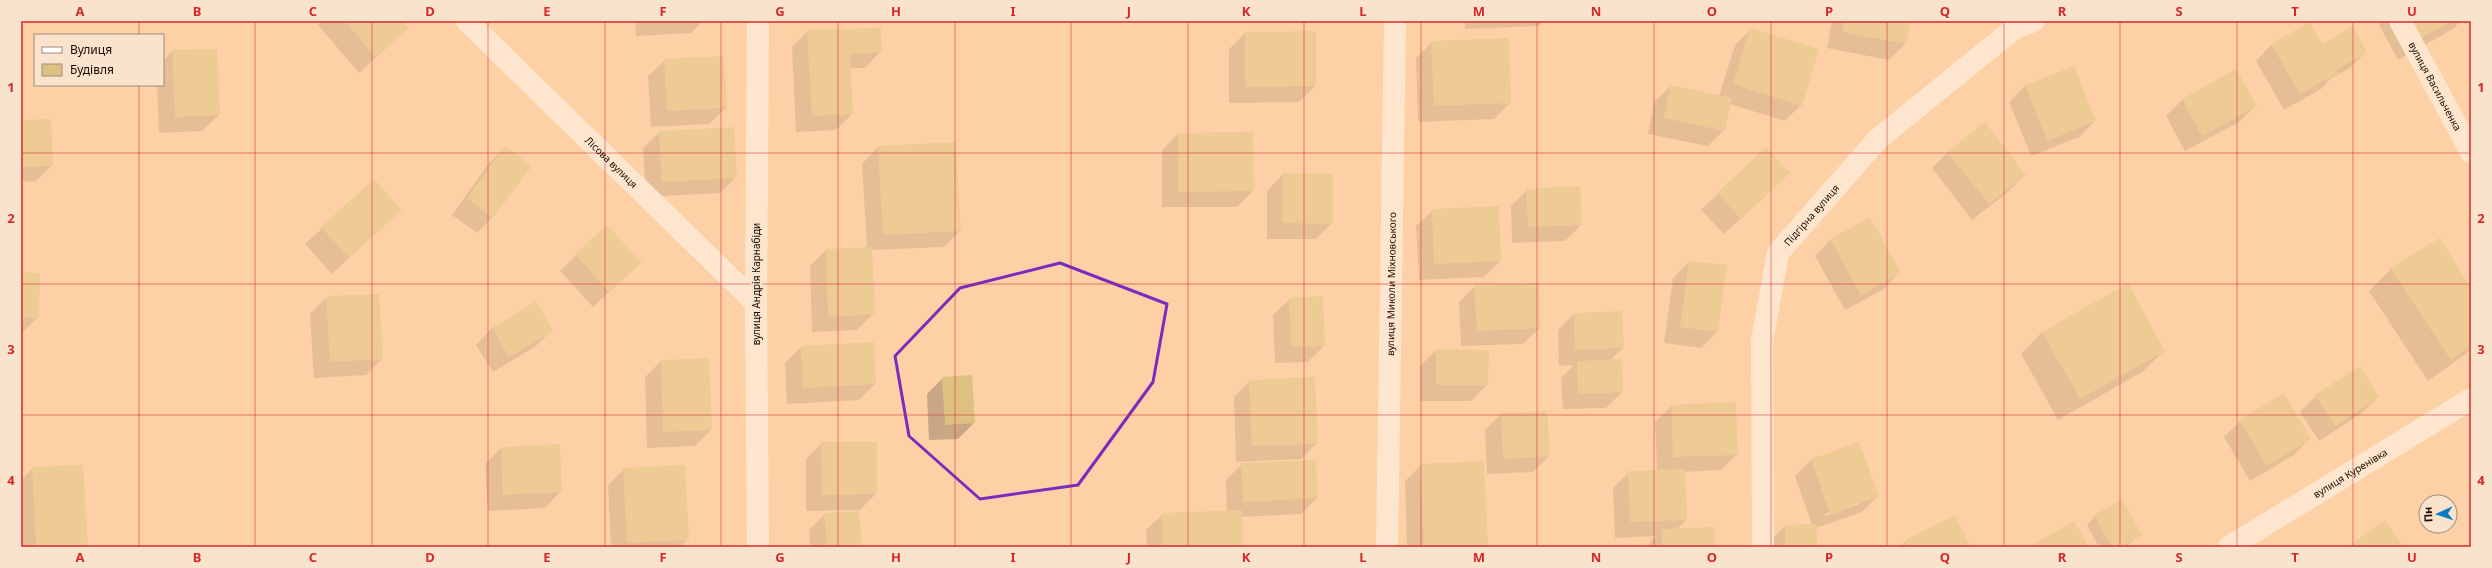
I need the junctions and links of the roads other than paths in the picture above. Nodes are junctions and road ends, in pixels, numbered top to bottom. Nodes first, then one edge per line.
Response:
1 (467, 21) edge
2 (758, 21) edge
3 (1395, 21) edge
4 (2034, 21) edge
5 (2400, 21) edge
6 (2471, 152) edge
7 (756, 303) junction
8 (2471, 399) edge
9 (758, 547) edge
10 (1387, 547) edge
11 (1763, 547) edge
12 (2229, 547) edge

1 - 7 street, Лісова вулиця
2 - 7 street, вулиця Андрія Карнабіди
3 - 10 street, вулиця Миколи Міхновського
4 - 11 street, Підгірна вулиця
5 - 6 street, вулиця Васильченка
7 - 9 street, вулиця Андрія Карнабіди
8 - 12 street, вулиця Куренівка

